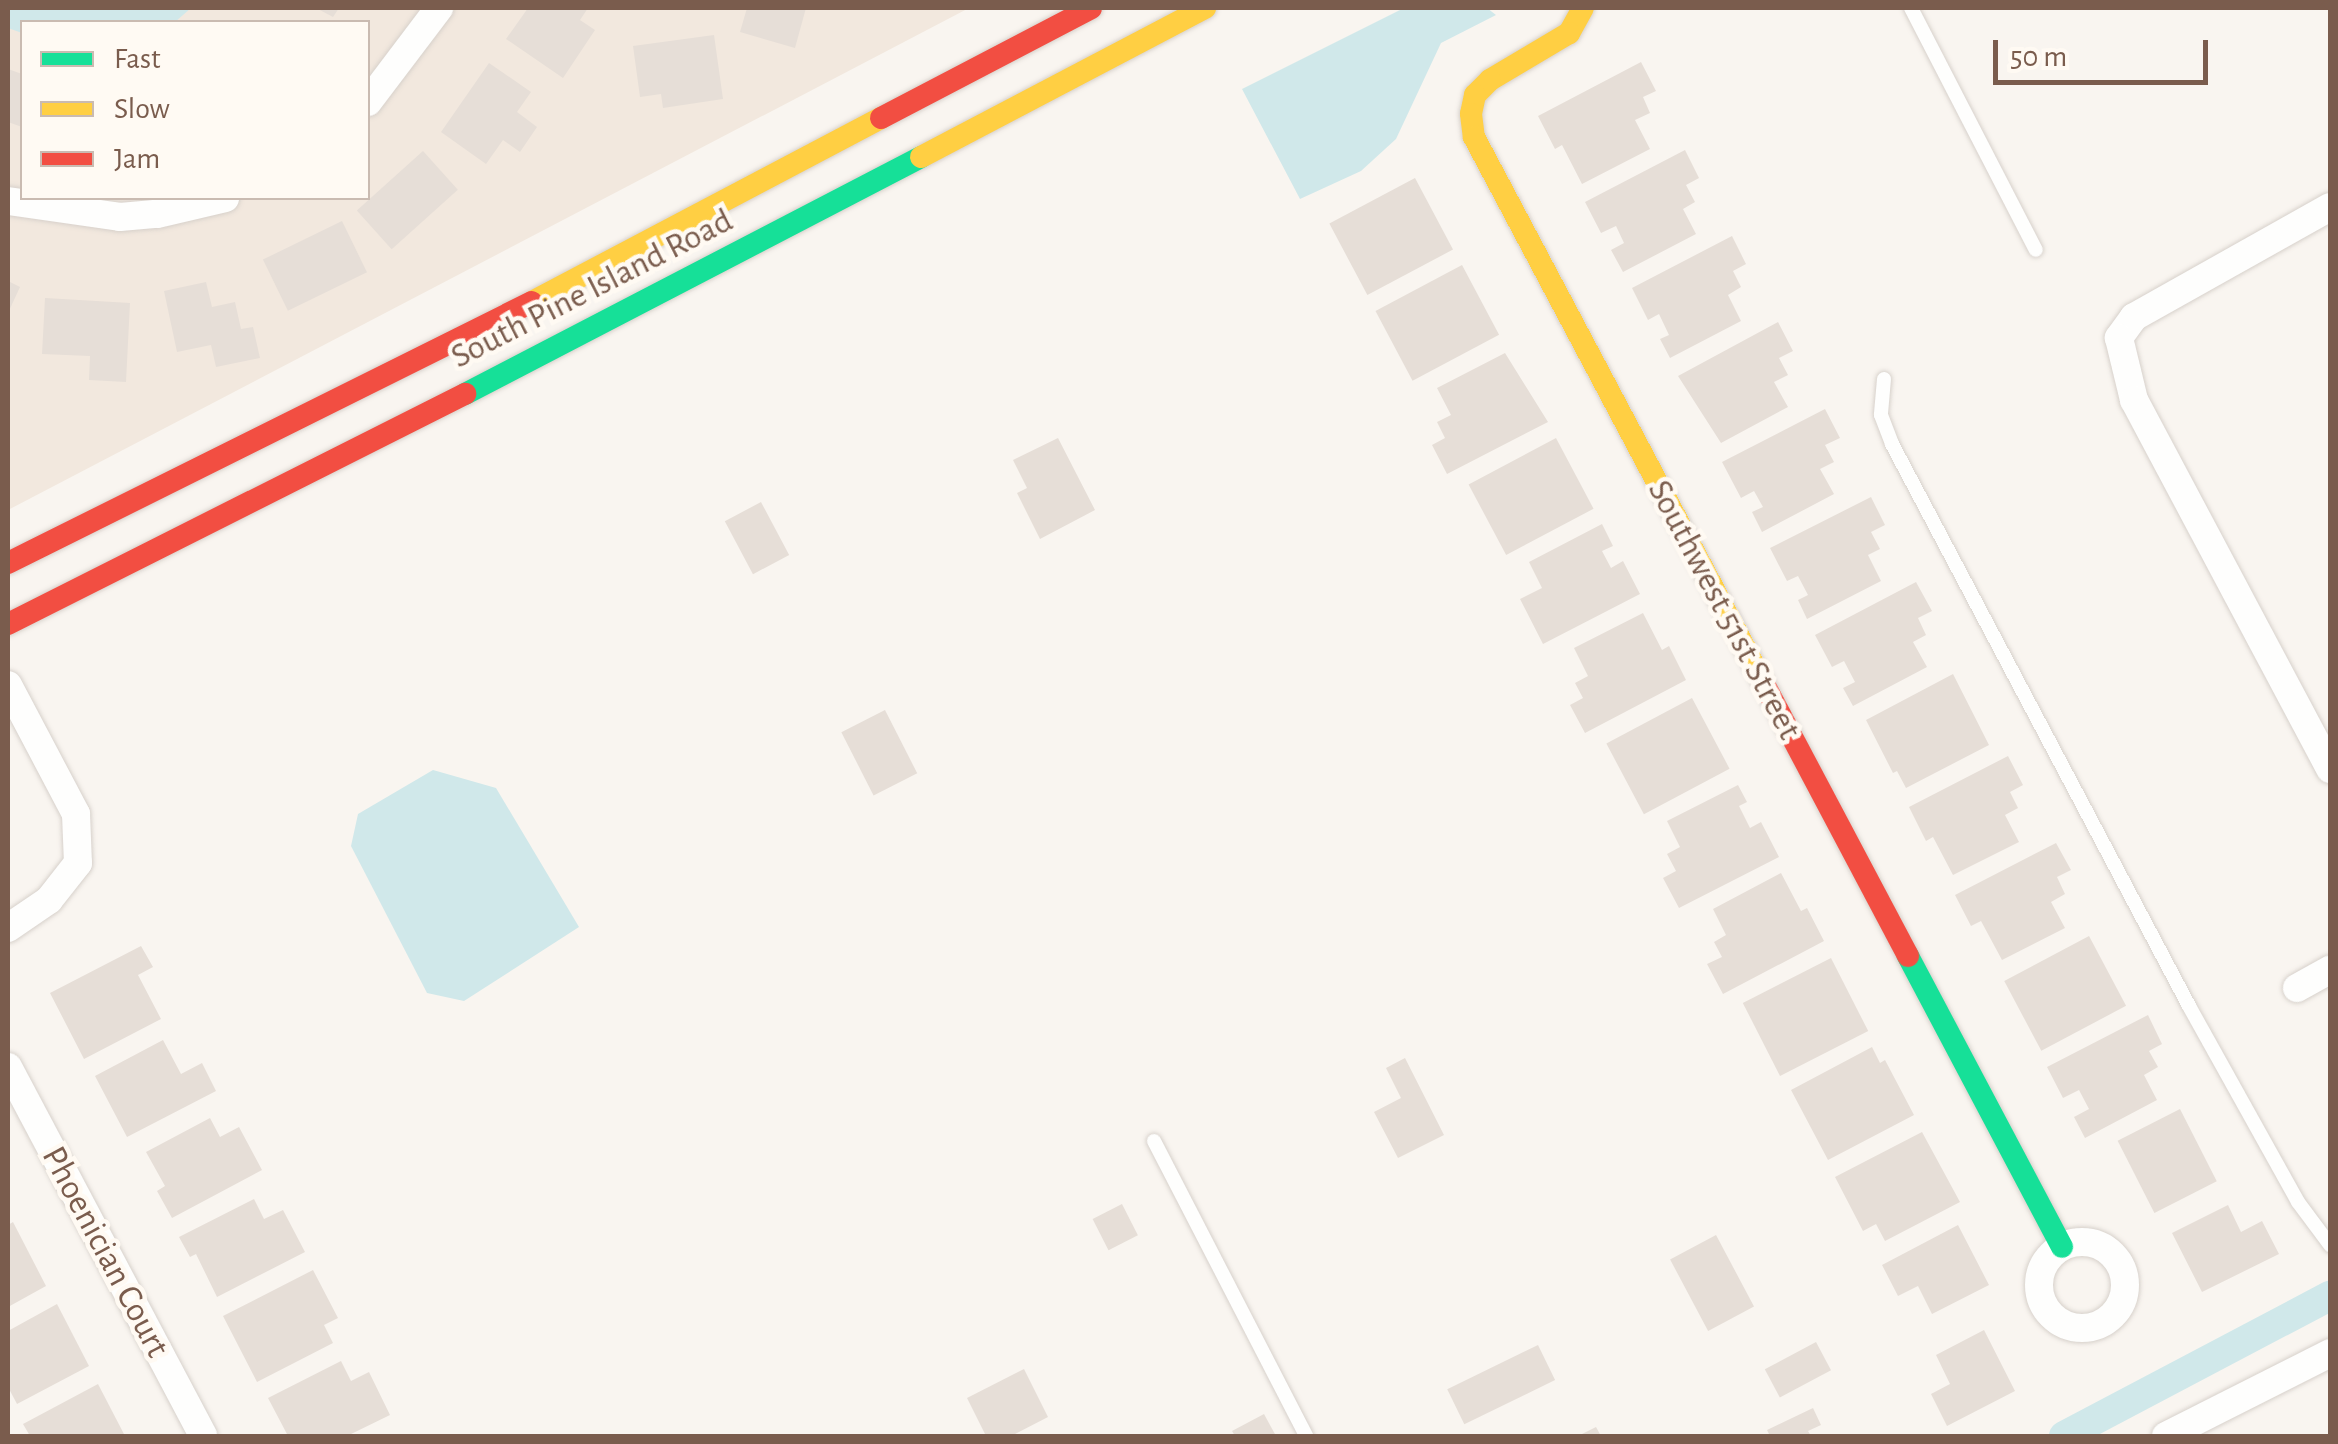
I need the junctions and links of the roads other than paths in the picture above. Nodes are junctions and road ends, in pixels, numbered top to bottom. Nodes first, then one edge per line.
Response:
1 (439, 8) edge
2 (1091, 8) edge
3 (1205, 8) edge
4 (1583, 8) edge
5 (1911, 8) edge
6 (370, 99) edge
7 (216, 200) edge
8 (8, 202) edge
9 (2330, 207) edge
10 (2036, 250) dead end
11 (1884, 379) dead end
12 (8, 563) edge
13 (8, 624) edge
14 (8, 685) edge
15 (2330, 768) edge
16 (8, 928) edge
17 (2330, 970) edge
18 (2297, 988) dead end
19 (8, 1068) edge
20 (1154, 1141) dead end
21 (2330, 1244) edge
22 (2062, 1246) dead end
23 (2330, 1352) edge
24 (203, 1436) edge
25 (1306, 1436) edge
26 (2166, 1436) edge

1 - 6 street
2 - 12 main road, South Pine Island Road
3 - 13 main road, South Pine Island Road
4 - 22 main road, Southwest 51st Street
5 - 10 lane
7 - 8 street
9 - 15 street
11 - 21 lane
14 - 16 street
17 - 18 street
19 - 24 street, Phoenician Court
20 - 25 lane
23 - 26 street

